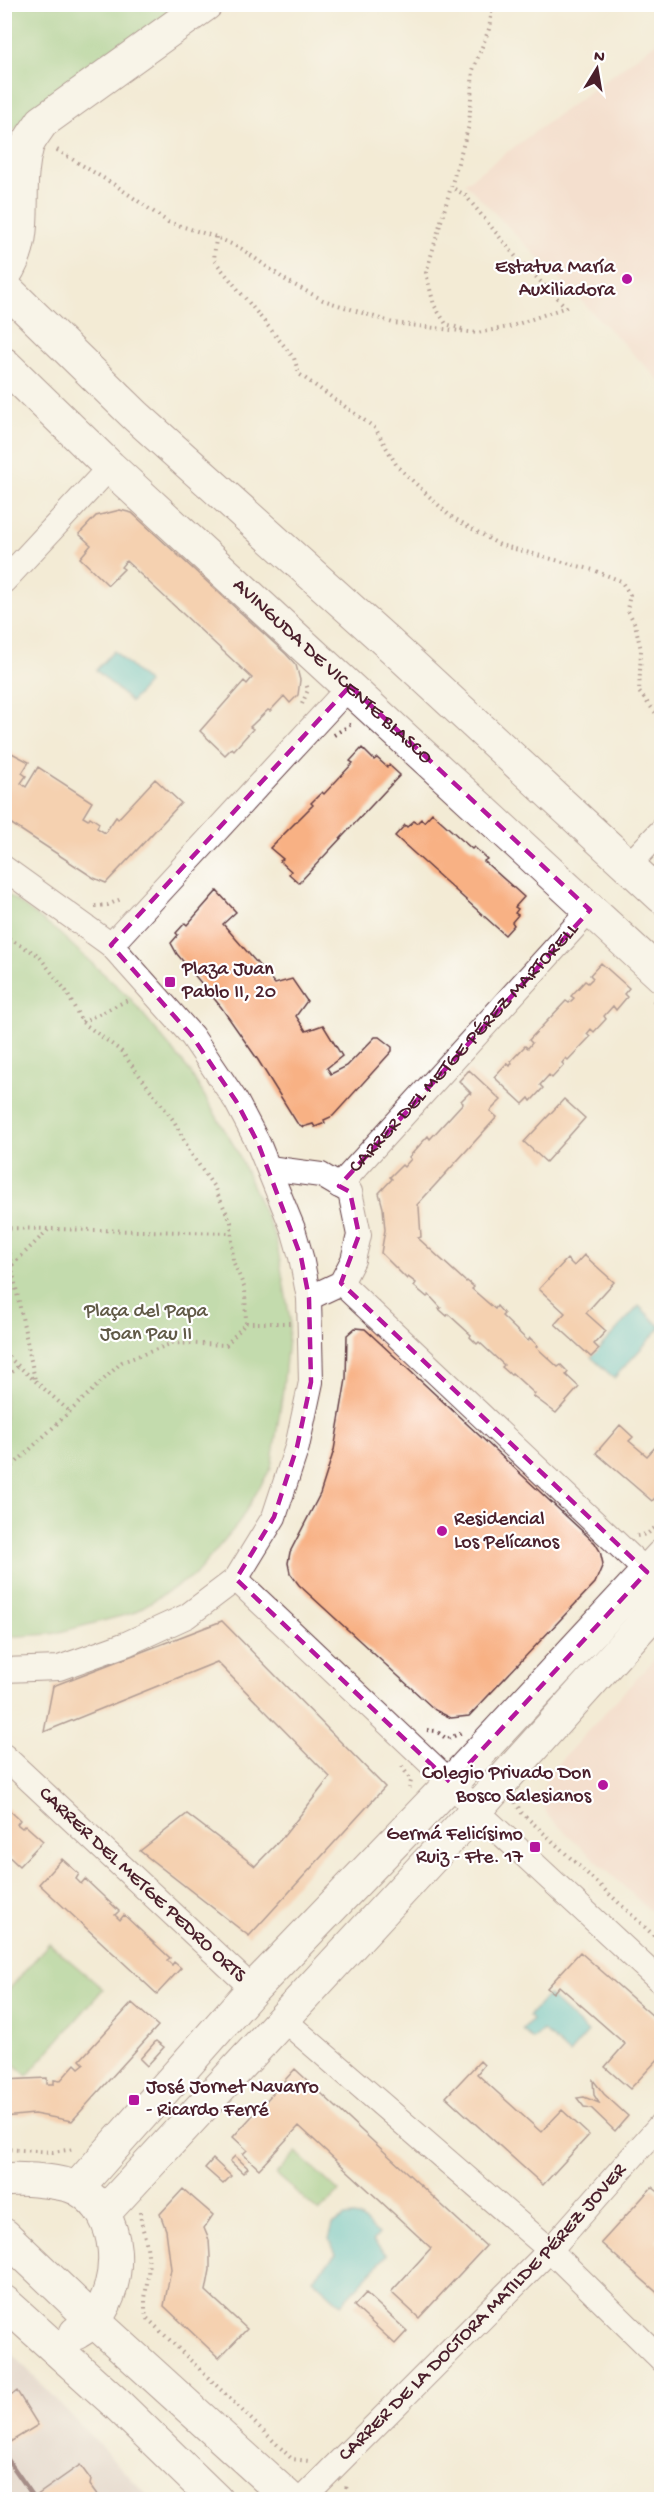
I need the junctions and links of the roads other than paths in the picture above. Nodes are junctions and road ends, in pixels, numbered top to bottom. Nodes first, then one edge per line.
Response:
1 (206, 4) edge
2 (4, 276) edge
3 (4, 287) edge
4 (4, 364) edge
5 (110, 467) junction
6 (4, 581) edge
7 (350, 686) junction
8 (662, 830) edge
9 (628, 866) junction
10 (4, 868) edge
11 (662, 897) edge
12 (590, 910) junction
13 (111, 945) junction
14 (662, 976) edge
15 (269, 1168) junction
16 (339, 1186) junction
17 (341, 1283) junction
18 (309, 1298) junction
19 (654, 1564) edge
20 (236, 1579) junction
21 (662, 1603) edge
22 (4, 1670) edge
23 (4, 1756) edge
24 (451, 1783) junction
25 (476, 1810) junction
26 (662, 1983) edge
27 (253, 1989) junction
28 (283, 2019) junction
29 (662, 2123) edge
30 (4, 2180) edge
31 (77, 2188) junction
32 (105, 2213) junction
33 (4, 2235) edge
34 (550, 2250) junction
35 (4, 2302) edge
36 (94, 2321) junction
37 (54, 2347) junction
38 (662, 2360) edge
39 (216, 2499) edge
40 (291, 2499) edge
41 (301, 2499) edge

1 - 2 street
3 - 9 street
4 - 5 street, AVINGUDA DE VICENTE BLASCO
5 - 6 street
5 - 7 street, AVINGUDA DE VICENTE BLASCO
7 - 12 street, AVINGUDA DE VICENTE BLASCO
7 - 13 street
8 - 9 street
9 - 11 street
10 - 13 street
12 - 14 street, AVINGUDA DE VICENTE BLASCO
12 - 16 street, CARRER DEL METGE PÉREZ MARTORELL
13 - 15 street
15 - 16 street
15 - 18 street
16 - 17 street
17 - 18 street
17 - 19 street
18 - 20 street
19 - 24 street
20 - 22 street
20 - 24 street
21 - 25 street
23 - 27 street, CARRER DEL METGE PEDRO ORTS
24 - 25 street
24 - 27 street
25 - 26 street
25 - 28 street
27 - 31 street
28 - 32 street
28 - 34 street
29 - 34 street, CARRER DE LA DOCTORA MATILDE PÉREZ JOVER
30 - 31 street
31 - 32 street
32 - 36 street
33 - 36 street
34 - 38 street
34 - 41 street, CARRER DE LA DOCTORA MATILDE PÉREZ JOVER
35 - 37 street
36 - 37 street
36 - 40 street
37 - 39 street

